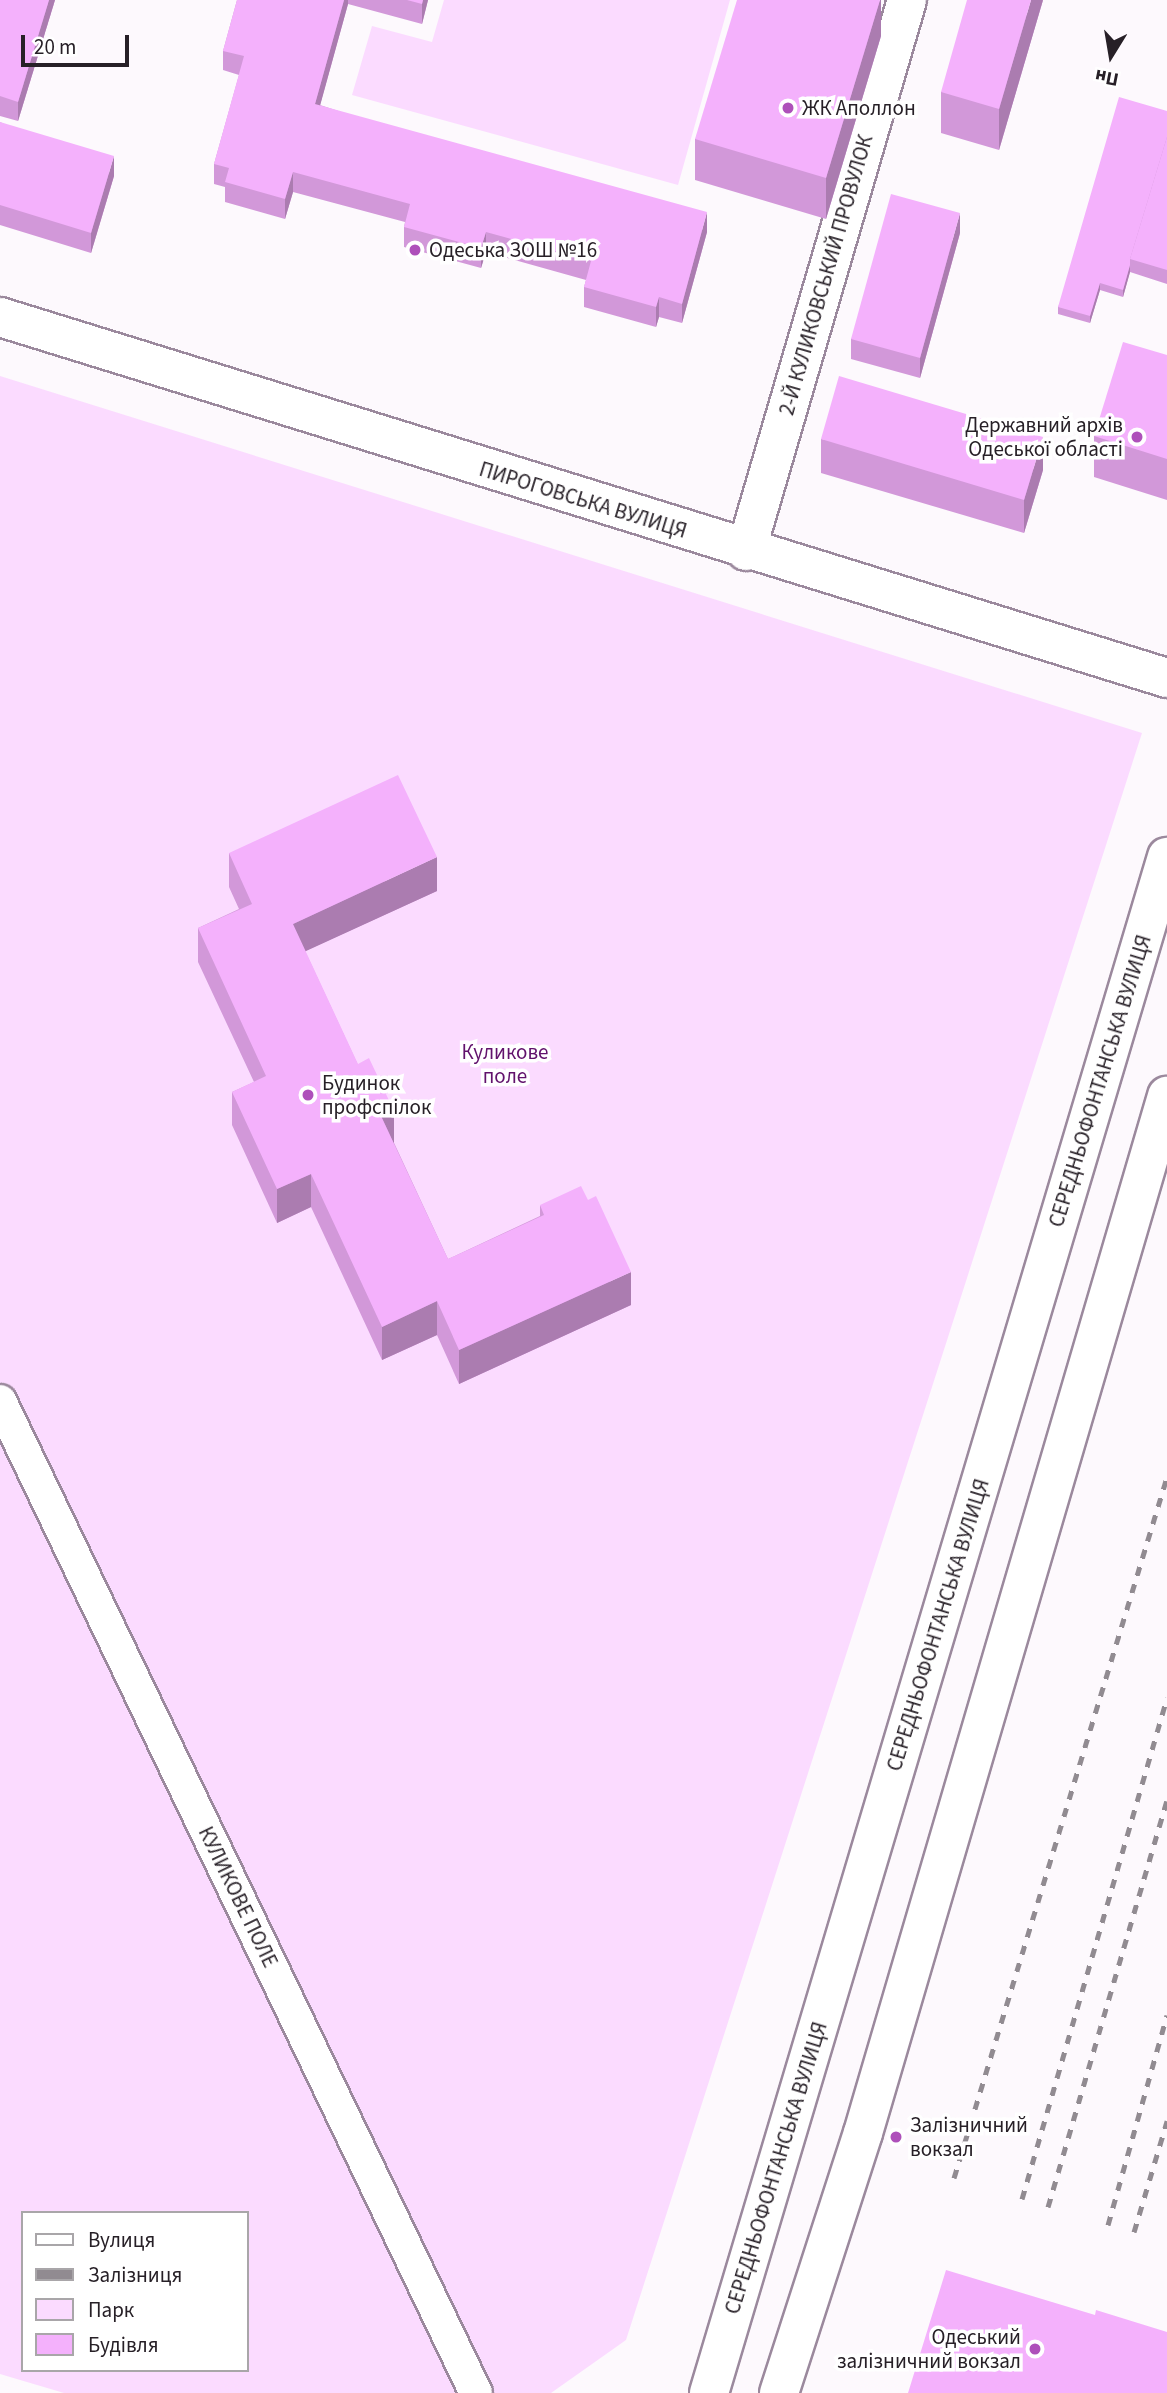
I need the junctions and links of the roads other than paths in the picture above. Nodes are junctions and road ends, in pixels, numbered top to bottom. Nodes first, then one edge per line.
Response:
1 (907, 0) edge
2 (0, 317) edge
3 (746, 551) junction
4 (1167, 678) edge
5 (1167, 857) edge
6 (1167, 1096) edge
7 (0, 1401) edge
8 (476, 2393) edge
9 (709, 2393) edge
10 (779, 2393) edge

1 - 3 main road, 2-Й КУЛИКОВСЬКИЙ ПРОВУЛОК
2 - 3 main road, ПИРОГОВСЬКА ВУЛИЦЯ
3 - 4 main road, ПИРОГОВСЬКА ВУЛИЦЯ
5 - 9 main road, СЕРЕДНЬОФОНТАНСЬКА ВУЛИЦЯ
6 - 10 main road
7 - 8 street, КУЛИКОВЕ ПОЛЕ

